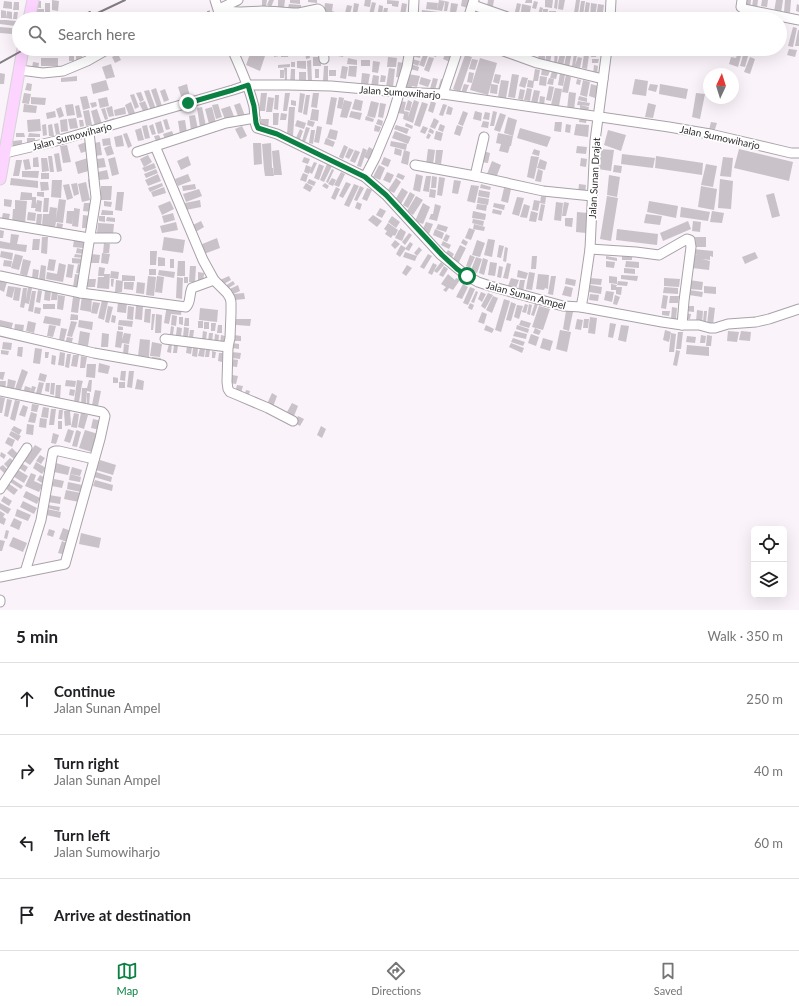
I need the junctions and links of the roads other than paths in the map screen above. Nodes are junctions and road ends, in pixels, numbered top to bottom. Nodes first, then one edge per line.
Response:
1 (33, 0) edge
2 (215, 0) edge
3 (238, 0) edge
4 (414, 0) edge
5 (612, 0) edge
6 (742, 0) edge
7 (473, 2) edge
8 (220, 9) junction
9 (30, 12) edge
10 (220, 12) edge
11 (275, 12) edge
12 (304, 12) edge
13 (322, 12) edge
14 (413, 12) edge
15 (470, 12) edge
16 (497, 12) edge
17 (611, 12) edge
18 (759, 12) edge
19 (787, 18) edge
20 (799, 20) edge
21 (22, 56) edge
22 (96, 56) edge
23 (235, 56) edge
24 (324, 56) edge
25 (409, 56) edge
26 (456, 56) edge
27 (518, 56) edge
28 (606, 56) edge
29 (324, 59) dead end
30 (20, 70) junction
31 (603, 79) junction
32 (248, 85) junction
33 (399, 92) junction
34 (443, 94) junction
35 (598, 116) junction
36 (255, 118) junction
37 (89, 132) junction
38 (484, 137) dead end
39 (155, 146) junction
40 (136, 152) dead end
41 (799, 152) edge
42 (5, 153) junction
43 (415, 165) dead end
44 (475, 176) junction
45 (365, 177) junction
46 (0, 179) edge
47 (592, 196) junction
48 (0, 223) edge
49 (89, 238) junction
50 (116, 238) dead end
51 (590, 249) junction
52 (0, 276) edge
53 (214, 280) junction
54 (81, 293) junction
55 (581, 307) junction
56 (799, 309) edge
57 (682, 325) junction
58 (0, 331) edge
59 (165, 340) dead end
60 (228, 347) junction
61 (162, 365) dead end
62 (0, 391) edge
63 (292, 421) dead end
64 (27, 448) dead end
65 (94, 459) junction
66 (0, 489) edge
67 (25, 572) junction
68 (0, 577) edge

1 - 9 main road
2 - 8 street
3 - 8 street
4 - 14 street
5 - 17 street
6 - 18 street
7 - 15 street
7 - 16 street
8 - 10 street
8 - 11 street
12 - 13 street
19 - 20 street
21 - 30 main road
22 - 30 street
23 - 32 street
24 - 29 street
25 - 33 street
26 - 34 street
27 - 31 street
28 - 31 street, Jalan Sunan Drajat
30 - 42 main road
31 - 35 street, Jalan Sunan Drajat
32 - 33 street, Jalan Sumowiharjo
32 - 36 street
32 - 37 street, Jalan Sumowiharjo
33 - 34 street, Jalan Sumowiharjo
33 - 45 street
34 - 35 street, Jalan Sumowiharjo
35 - 41 street, Jalan Sumowiharjo
35 - 47 street, Jalan Sunan Drajat
36 - 39 street
36 - 45 street, Jalan Sunan Ampel
37 - 42 street, Jalan Sumowiharjo
37 - 49 street
38 - 44 street
39 - 40 street
39 - 53 street
42 - 46 main road
43 - 44 street
44 - 47 street
45 - 55 street, Jalan Sunan Ampel
47 - 51 street, Jalan Sunan Drajat
48 - 49 street
49 - 50 street
49 - 54 street
51 - 55 street, Jalan Sunan Drajat
51 - 57 street
52 - 54 street
53 - 54 street
53 - 60 street
55 - 57 street, Jalan Sunan Ampel
56 - 57 street, Jalan Sunan Ampel
58 - 61 street
59 - 60 street
60 - 63 street
62 - 65 street
64 - 66 street
65 - 67 street
65 - 67 street
67 - 68 street

